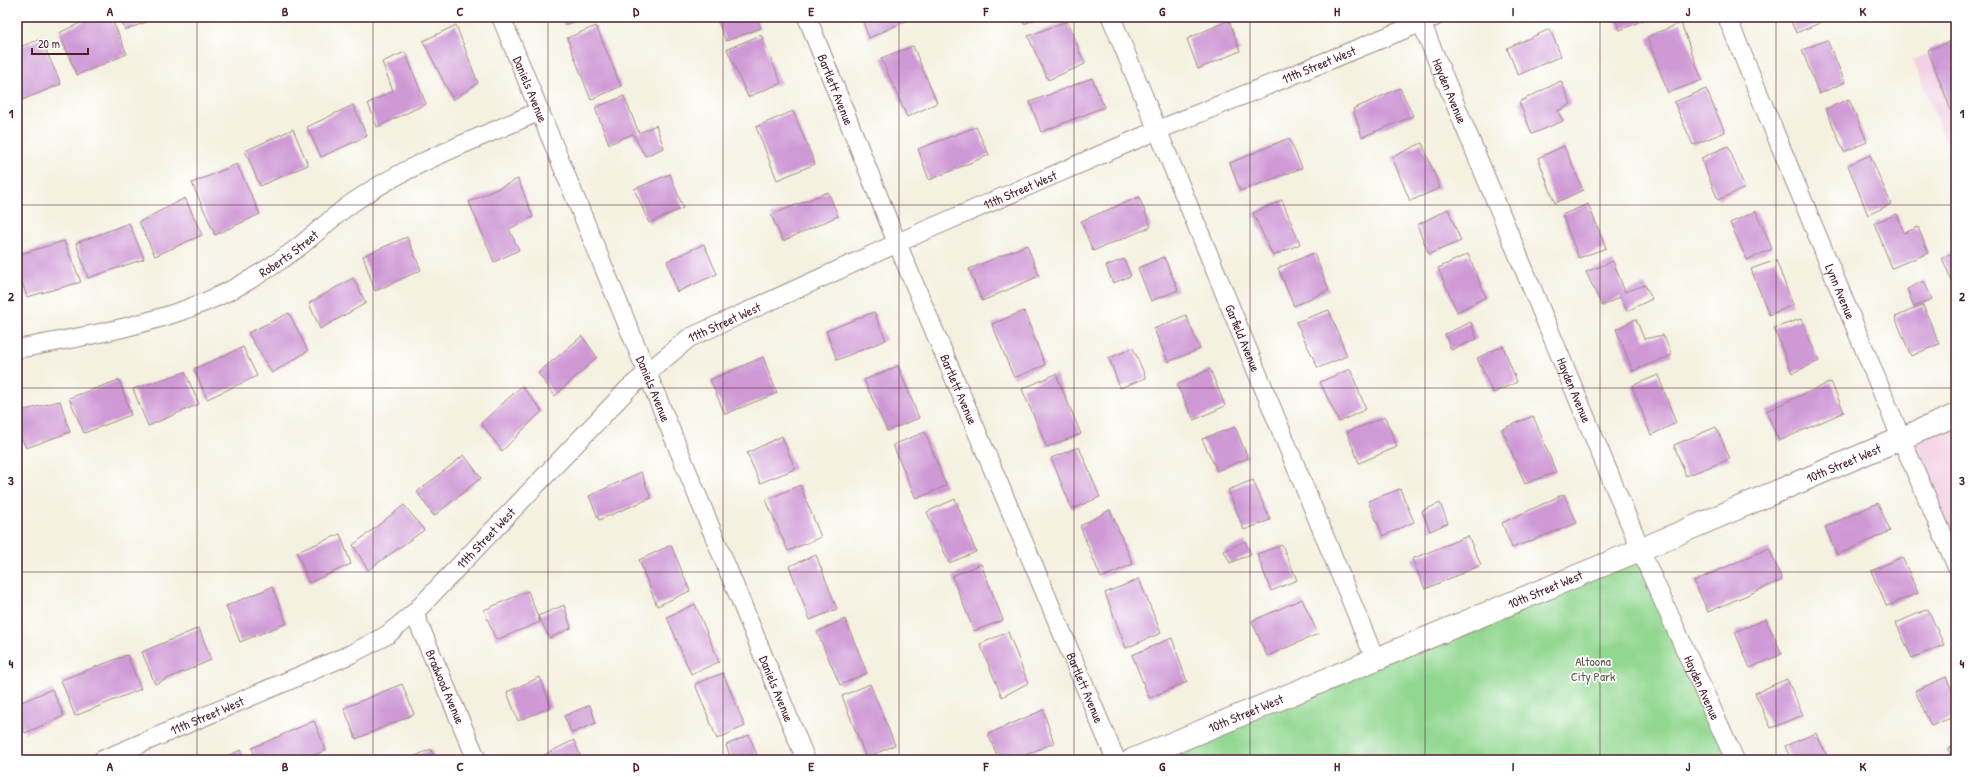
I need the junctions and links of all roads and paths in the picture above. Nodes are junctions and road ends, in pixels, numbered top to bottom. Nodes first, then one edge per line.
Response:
1 (500, 17) edge
2 (807, 17) edge
3 (1111, 17) edge
4 (1727, 17) edge
5 (1425, 19) edge
6 (540, 111) junction
7 (1158, 130) junction
8 (897, 242) junction
9 (17, 349) edge
10 (647, 372) junction
11 (1956, 415) edge
12 (1901, 438) junction
13 (1642, 549) junction
14 (1956, 565) edge
15 (414, 613) junction
16 (1375, 659) junction
17 (102, 760) edge
18 (477, 760) edge
19 (806, 760) edge
20 (1116, 760) edge
21 (1132, 760) edge
22 (1735, 760) edge

1 - 6 street, Daniels Avenue
2 - 8 street, Bartlett Avenue
3 - 7 street, Garfield Avenue
4 - 12 street, Lynn Avenue
5 - 7 street, 11th Street West
5 - 13 street, Hayden Avenue
6 - 9 street, Roberts Street
6 - 10 street, Daniels Avenue
7 - 8 street, 11th Street West
7 - 16 street, Garfield Avenue
8 - 10 street, 11th Street West
8 - 20 street, Bartlett Avenue
10 - 15 street, 11th Street West
10 - 19 street, Daniels Avenue
11 - 12 street, 10th Street West
12 - 13 street, 10th Street West
12 - 14 street, Lynn Avenue
13 - 16 street, 10th Street West
13 - 22 street, Hayden Avenue
15 - 17 street, 11th Street West
15 - 18 street, Bradwood Avenue
16 - 21 street, 10th Street West

